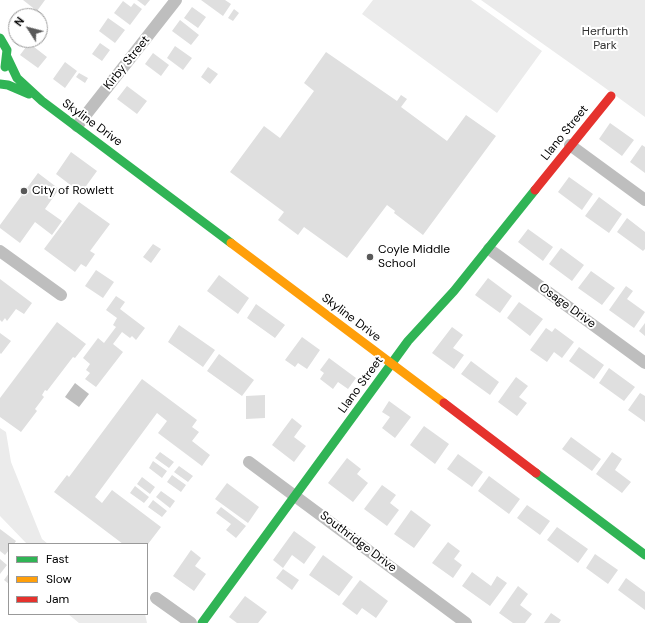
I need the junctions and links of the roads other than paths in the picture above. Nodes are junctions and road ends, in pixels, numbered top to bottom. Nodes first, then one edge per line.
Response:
1 (176, 0) edge
2 (0, 30) edge
3 (1, 39) edge
4 (7, 57) junction
5 (0, 75) edge
6 (0, 84) edge
7 (611, 96) dead end
8 (42, 101) junction
9 (77, 126) junction
10 (570, 145) junction
11 (645, 200) edge
12 (489, 248) junction
13 (0, 250) edge
14 (62, 296) dead end
15 (645, 363) edge
16 (392, 364) junction
17 (249, 462) dead end
18 (296, 496) junction
19 (645, 555) edge
20 (156, 598) dead end
21 (191, 623) edge
22 (202, 623) edge
23 (466, 623) edge

1 - 9 street, Kirby Street
2 - 3 street, Skyline Drive
3 - 4 street, Skyline Drive
4 - 5 street
4 - 8 street, Skyline Drive
6 - 8 street, Skyline Drive
7 - 10 street, Llano Street
8 - 9 street, Skyline Drive
9 - 16 street, Skyline Drive
10 - 11 street
10 - 12 street, Llano Street
12 - 15 street, Osage Drive
12 - 16 street, Llano Street
13 - 14 street
16 - 18 street, Llano Street
16 - 19 street, Skyline Drive
17 - 18 street, Southridge Drive
18 - 22 street, Llano Street
18 - 23 street, Southridge Drive
20 - 21 street

